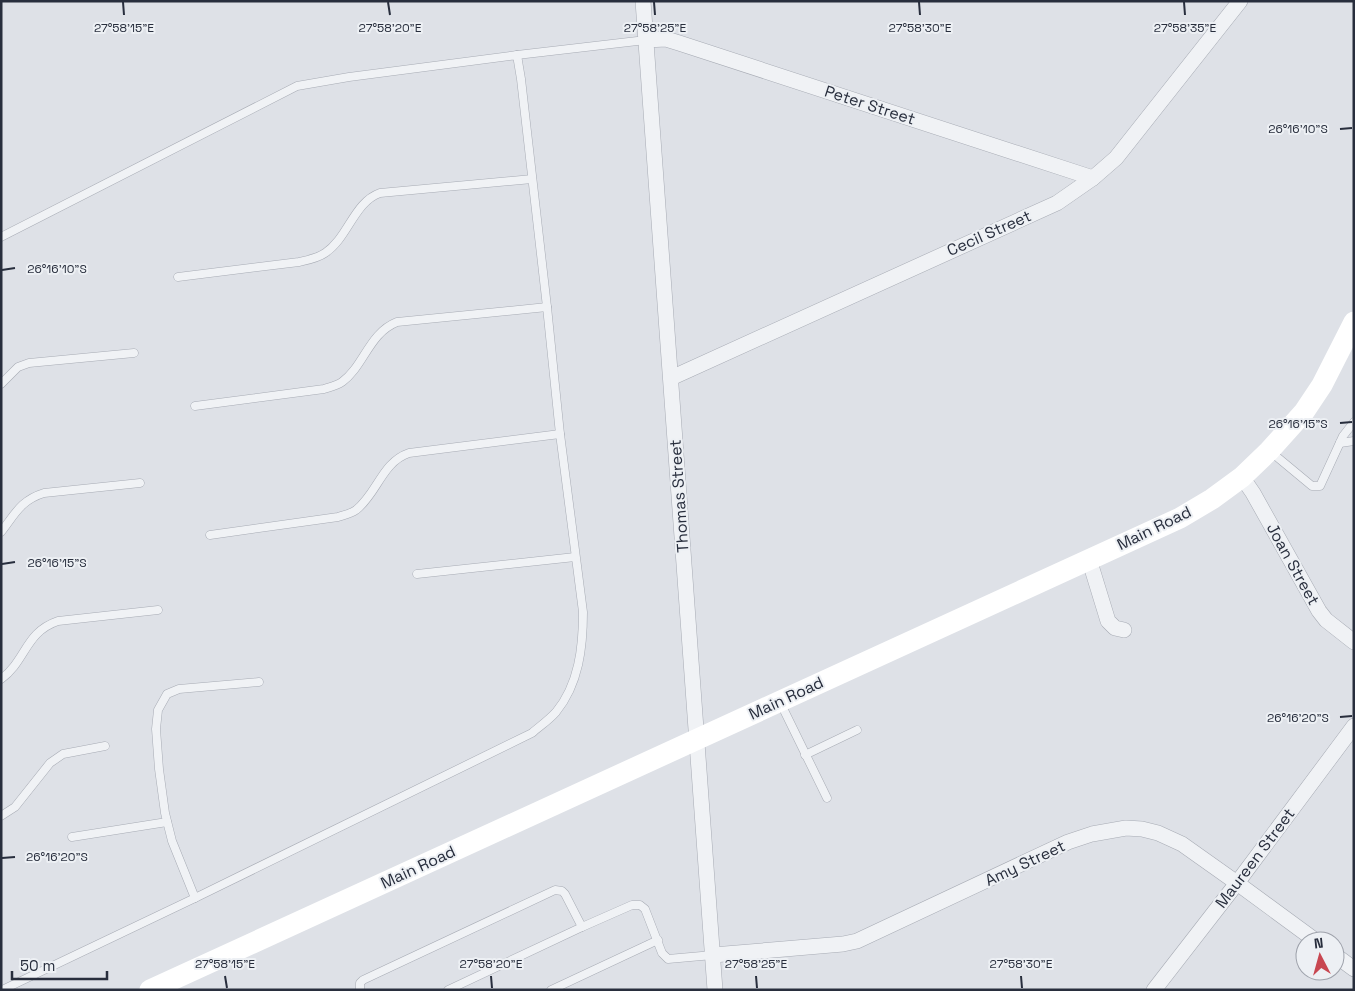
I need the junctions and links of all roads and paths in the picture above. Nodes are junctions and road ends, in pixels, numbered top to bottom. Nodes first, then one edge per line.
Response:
1 (644, 1) edge
2 (1240, 1) edge
3 (646, 40) junction
4 (517, 55) junction
5 (1093, 178) junction
6 (532, 179) junction
7 (1, 237) edge
8 (178, 277) dead end
9 (547, 307) junction
10 (1354, 322) edge
11 (134, 353) dead end
12 (671, 378) junction
13 (1, 384) edge
14 (195, 406) dead end
15 (1354, 422) edge
16 (560, 434) junction
17 (1354, 441) edge
18 (1340, 443) junction
19 (1269, 451) junction
20 (1242, 477) junction
21 (140, 483) dead end
22 (1, 532) edge
23 (210, 535) dead end
24 (575, 557) junction
25 (1089, 559) junction
26 (417, 574) dead end
27 (158, 610) dead end
28 (1124, 630) dead end
29 (1354, 642) edge
30 (1, 679) edge
31 (259, 682) dead end
32 (780, 701) junction
33 (1354, 726) edge
34 (857, 730) dead end
35 (696, 739) junction
36 (105, 746) dead end
37 (806, 755) junction
38 (827, 798) dead end
39 (1, 816) edge
40 (167, 822) junction
41 (72, 837) dead end
42 (1237, 882) junction
43 (195, 898) junction
44 (582, 927) junction
45 (1303, 931) edge
46 (658, 940) junction
47 (712, 955) junction
48 (2, 990) edge
49 (150, 990) edge
50 (360, 990) edge
51 (448, 990) edge
52 (551, 990) edge
53 (715, 990) edge
54 (1154, 990) edge

1 - 3 street, Thomas Street
2 - 5 street, Cecil Street
3 - 4 lane
3 - 5 street, Peter Street
3 - 12 street, Thomas Street
4 - 6 lane
4 - 7 lane
5 - 12 street, Cecil Street
6 - 8 lane
6 - 9 lane
9 - 14 lane
9 - 16 lane
10 - 19 main road, Main Road
11 - 13 lane
12 - 35 street, Thomas Street
15 - 18 lane
16 - 23 lane
16 - 24 lane
17 - 18 lane
18 - 19 lane
19 - 20 main road, Main Road
20 - 25 main road, Main Road
20 - 29 street, Joan Street
21 - 22 lane
24 - 26 lane
24 - 43 lane
25 - 28 street
25 - 32 main road, Main Road
27 - 30 lane
31 - 40 lane
32 - 35 main road, Main Road
32 - 37 lane
33 - 42 street, Maureen Street
34 - 37 lane
35 - 47 street, Thomas Street
35 - 49 main road, Main Road
36 - 39 lane
37 - 38 lane
40 - 41 lane
40 - 43 lane
42 - 45 street, Amy Street
42 - 47 street, Amy Street
42 - 54 street, Maureen Street
43 - 48 lane
44 - 46 lane
44 - 50 lane
44 - 51 lane
46 - 47 lane
46 - 52 lane
47 - 53 street, Thomas Street

